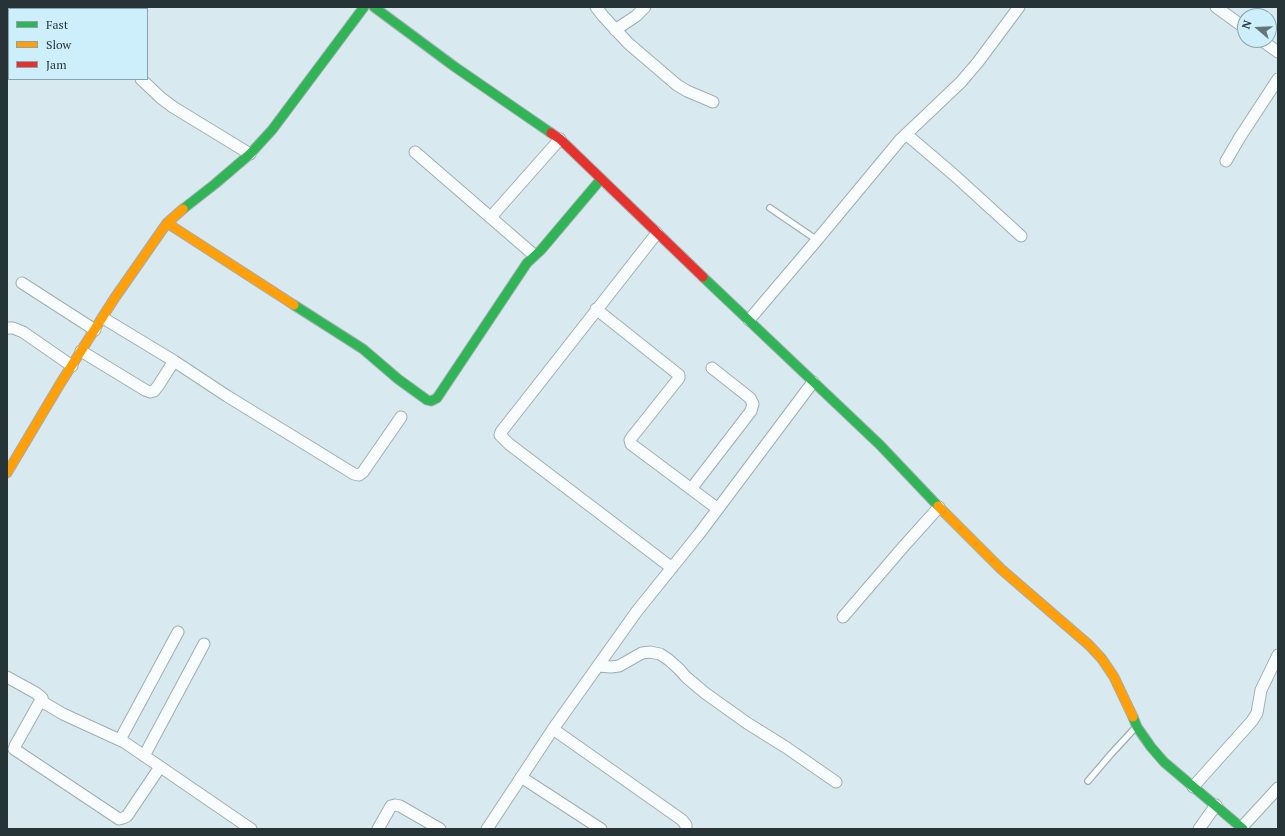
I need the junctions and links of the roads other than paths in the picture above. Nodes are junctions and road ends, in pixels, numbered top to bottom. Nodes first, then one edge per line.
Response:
1 (364, 7) edge
2 (374, 7) edge
3 (596, 7) edge
4 (645, 7) edge
5 (1019, 7) edge
6 (1216, 7) edge
7 (1237, 22) edge
8 (615, 30) junction
9 (1278, 78) edge
10 (141, 80) edge
11 (713, 102) dead end
12 (906, 134) junction
13 (560, 139) junction
14 (415, 152) dead end
15 (250, 154) junction
16 (1226, 161) dead end
17 (602, 179) junction
18 (770, 208) dead end
19 (491, 217) junction
20 (167, 223) junction
21 (657, 233) junction
22 (1021, 236) dead end
23 (817, 240) junction
24 (534, 255) junction
25 (22, 283) dead end
26 (596, 310) junction
27 (103, 318) junction
28 (748, 320) junction
29 (7, 328) edge
30 (94, 330) junction
31 (81, 352) junction
32 (174, 361) junction
33 (72, 366) junction
34 (712, 368) dead end
35 (813, 382) junction
36 (401, 417) dead end
37 (7, 473) edge
38 (692, 489) junction
39 (939, 507) junction
40 (718, 509) junction
41 (672, 568) junction
42 (843, 617) dead end
43 (178, 632) dead end
44 (204, 644) dead end
45 (1278, 655) edge
46 (598, 666) junction
47 (7, 677) edge
48 (41, 701) junction
49 (1137, 726) junction
50 (553, 729) junction
51 (124, 742) junction
52 (144, 756) junction
53 (160, 767) junction
54 (521, 777) junction
55 (836, 782) dead end
56 (1088, 782) dead end
57 (1193, 787) junction
58 (1278, 788) edge
59 (1216, 805) junction
60 (248, 828) edge
61 (1242, 828) edge
62 (378, 829) edge
63 (440, 829) edge
64 (487, 829) edge
65 (600, 829) edge
66 (686, 829) edge
67 (1199, 829) edge

1 - 15 street
2 - 13 street
3 - 8 street
4 - 8 street
5 - 12 street
6 - 7 street
8 - 11 street
9 - 16 street
10 - 15 street
12 - 22 street
12 - 23 street
13 - 17 street
13 - 19 street
14 - 19 street
15 - 20 street
17 - 21 street
17 - 24 street
18 - 23 lane
19 - 24 street
20 - 24 street
20 - 27 street
21 - 26 street
21 - 28 street
23 - 28 street
25 - 30 street
26 - 38 street
26 - 41 street
27 - 30 street
27 - 32 street
28 - 35 street
29 - 33 street
30 - 31 street
31 - 32 street
31 - 33 street
32 - 36 street
33 - 37 street
34 - 38 street
35 - 39 street
35 - 40 street
38 - 40 street
39 - 42 street
39 - 49 street
40 - 41 street
41 - 46 street
43 - 51 street
44 - 52 street
45 - 57 street
46 - 50 street
46 - 55 street
47 - 48 street
48 - 51 street
48 - 53 street
49 - 56 lane
49 - 57 street
50 - 54 street
50 - 66 street
51 - 52 street
52 - 53 street
53 - 60 street
54 - 64 street
54 - 65 street
57 - 59 street
58 - 61 street
59 - 61 street
59 - 67 street
62 - 63 street

